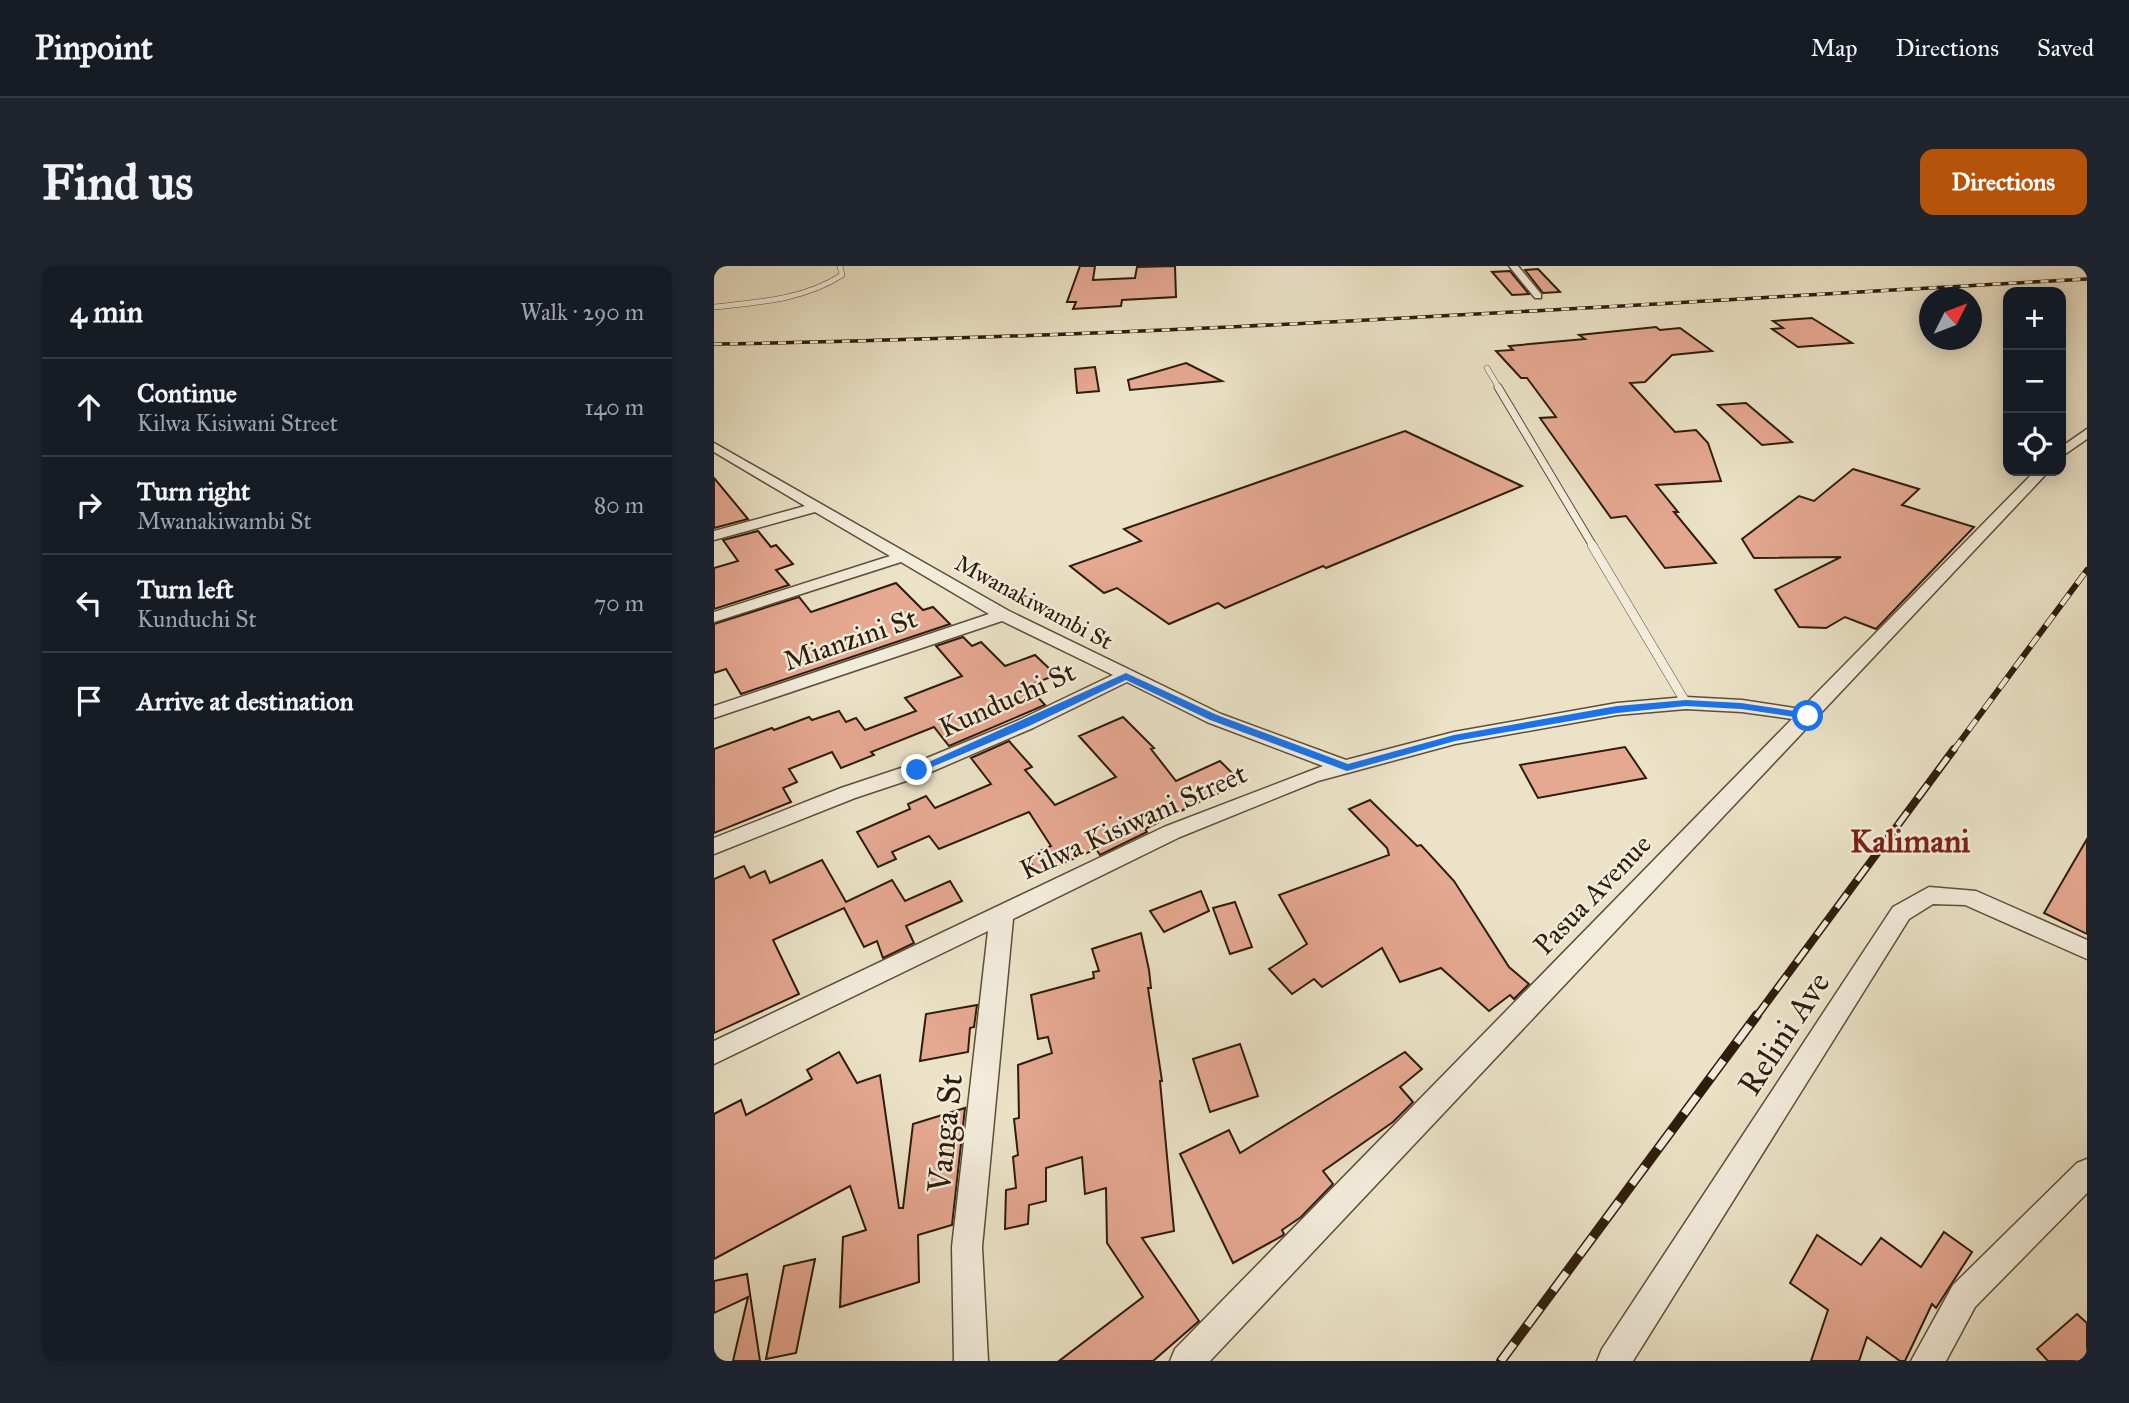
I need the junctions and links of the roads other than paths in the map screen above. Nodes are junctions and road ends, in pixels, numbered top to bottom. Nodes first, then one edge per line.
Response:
1 (840, 266) edge
2 (1513, 266) edge
3 (1538, 296) dead end
4 (714, 307) edge
5 (1488, 368) dead end
6 (2087, 433) edge
7 (714, 447) edge
8 (2066, 449) edge
9 (2037, 476) edge
10 (816, 507) junction
11 (714, 536) edge
12 (901, 557) junction
13 (1003, 615) junction
14 (714, 617) edge
15 (1126, 676) junction
16 (1686, 703) junction
17 (714, 712) edge
18 (1808, 716) junction
19 (1347, 768) junction
20 (714, 846) edge
21 (1002, 913) junction
22 (2087, 950) edge
23 (714, 1053) edge
24 (2087, 1173) edge
25 (971, 1361) edge
26 (1187, 1361) edge
27 (1614, 1361) edge
28 (1928, 1361) edge

1 - 4 lane
2 - 3 street
5 - 16 lane
6 - 8 street
7 - 10 street, Mwanakiwambi St
9 - 18 street, Pasua Avenue
10 - 11 street
10 - 12 street, Mwanakiwambi St
12 - 13 street, Mwanakiwambi St
12 - 14 street
13 - 15 street, Mwanakiwambi St
13 - 17 street, Mianzini St
15 - 19 street, Mwanakiwambi St
15 - 20 street, Kunduchi St
16 - 18 street, Kilwa Kisiwani Street
16 - 19 street, Kilwa Kisiwani Street
18 - 26 street, Pasua Avenue
19 - 21 street, Kilwa Kisiwani Street
21 - 23 street, Kilwa Kisiwani Street
21 - 25 street, Vanga St
22 - 27 street, Relini Ave
24 - 28 street

